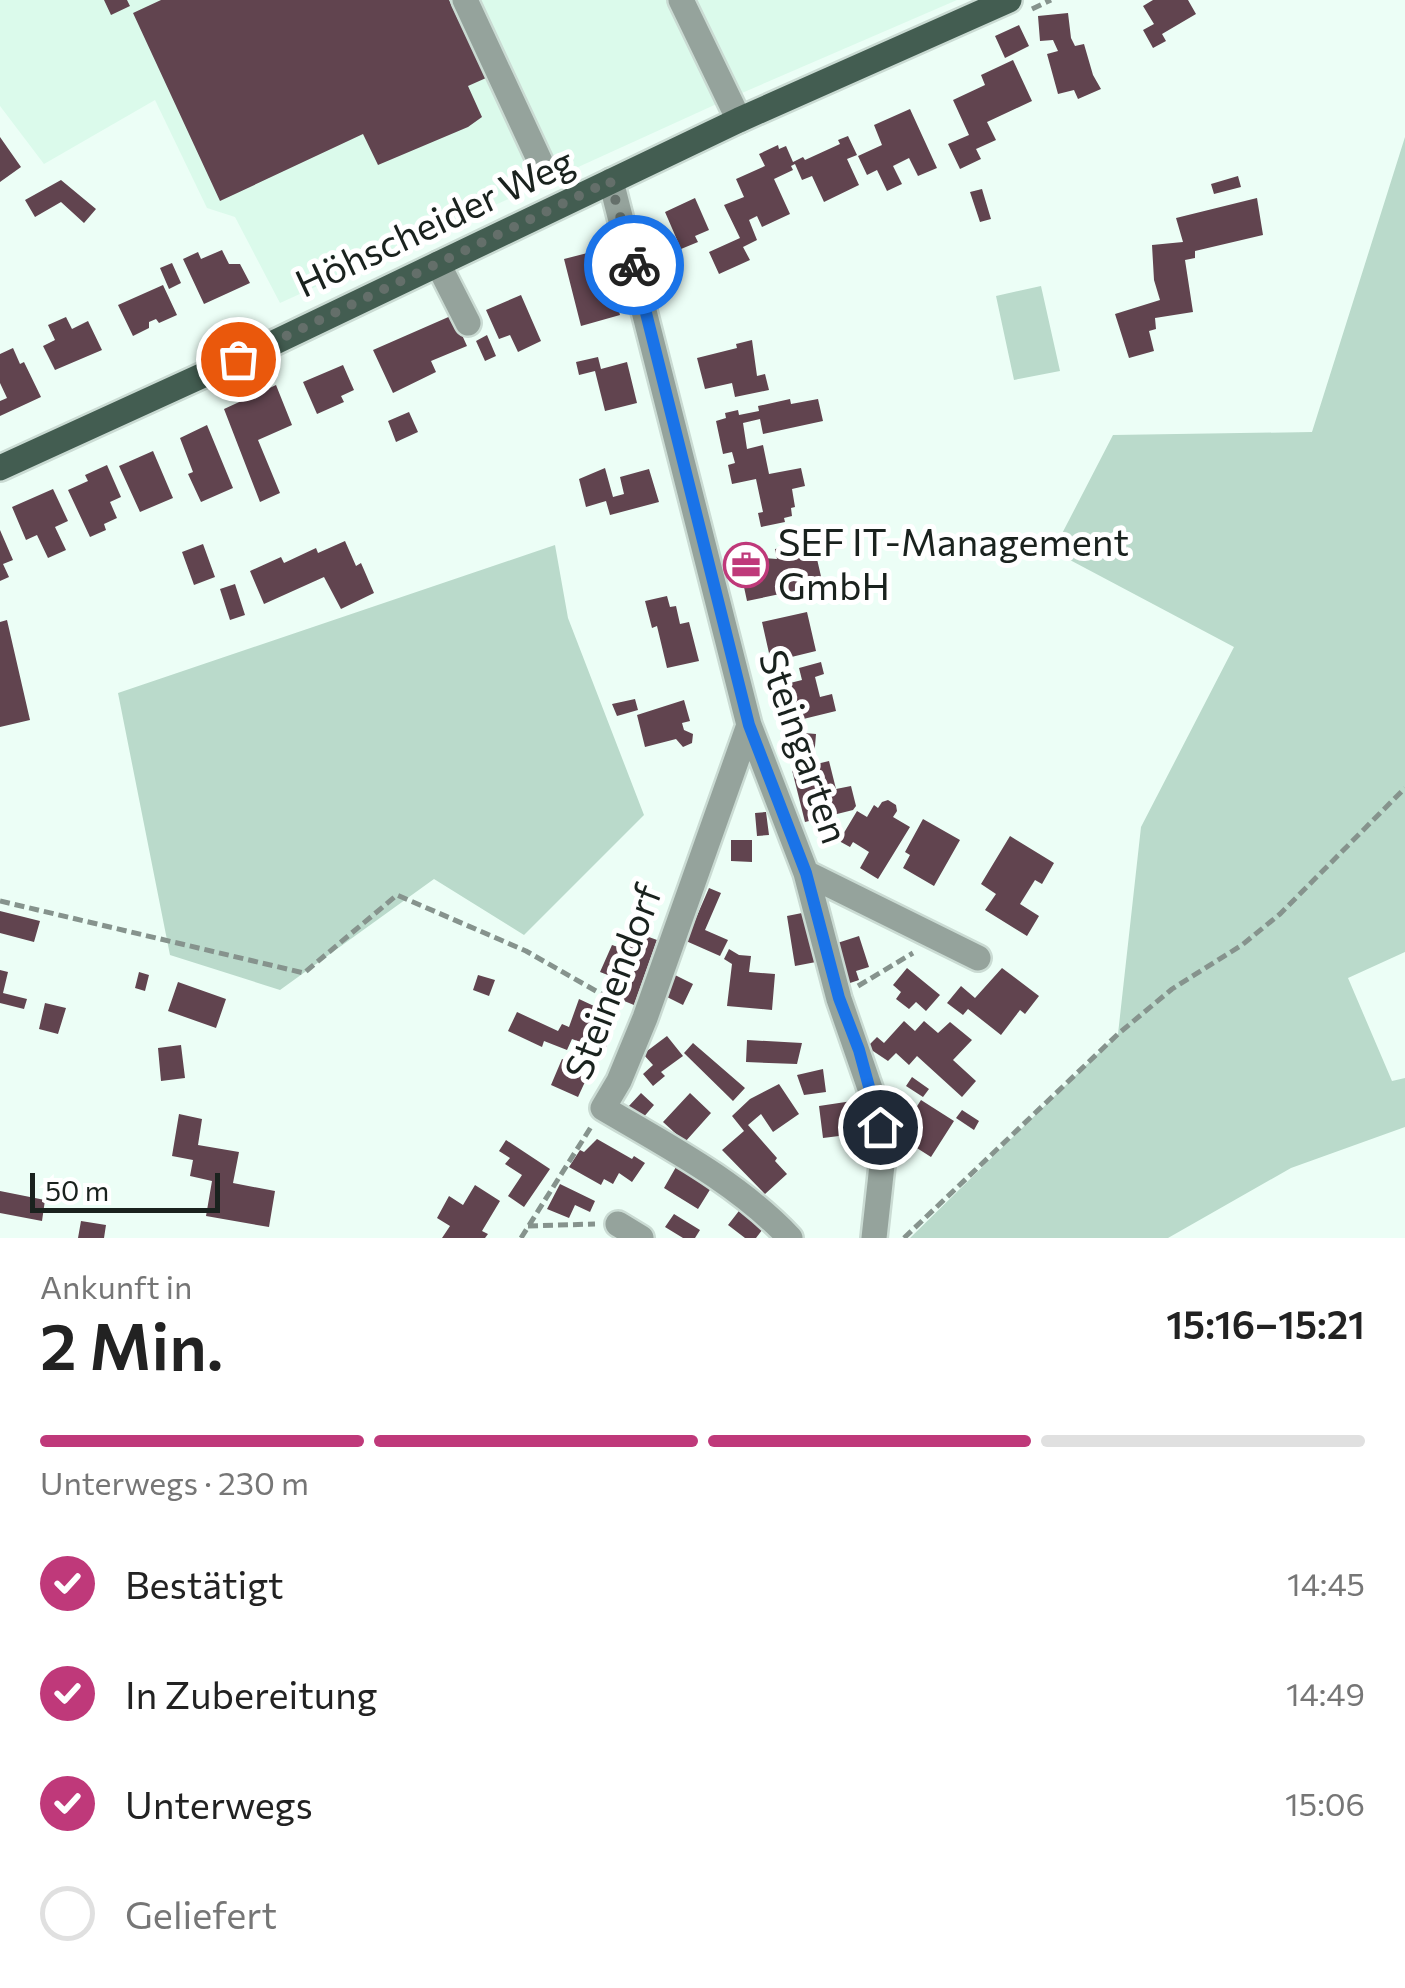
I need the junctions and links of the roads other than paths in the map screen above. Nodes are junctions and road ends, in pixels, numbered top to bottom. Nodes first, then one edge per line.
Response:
1 (465, 0) edge
2 (681, 0) edge
3 (1009, 0) edge
4 (739, 120) junction
5 (544, 170) dead end
6 (610, 181) junction
7 (438, 264) junction
8 (468, 323) dead end
9 (0, 468) edge
10 (749, 725) junction
11 (806, 873) junction
12 (978, 958) dead end
13 (618, 1224) road end
14 (641, 1238) edge
15 (790, 1238) edge
16 (874, 1238) edge

1 - 5 street
2 - 4 street
3 - 4 main road, Höhscheider Weg
4 - 6 main road, Höhscheider Weg
6 - 7 main road, Höhscheider Weg
6 - 10 street, Steingarten
7 - 8 street
7 - 9 main road, Höhscheider Weg
10 - 11 street, Steingarten
10 - 15 street, Steinendorf
11 - 12 street, Steingarten
11 - 16 street, Steingarten
13 - 14 street

